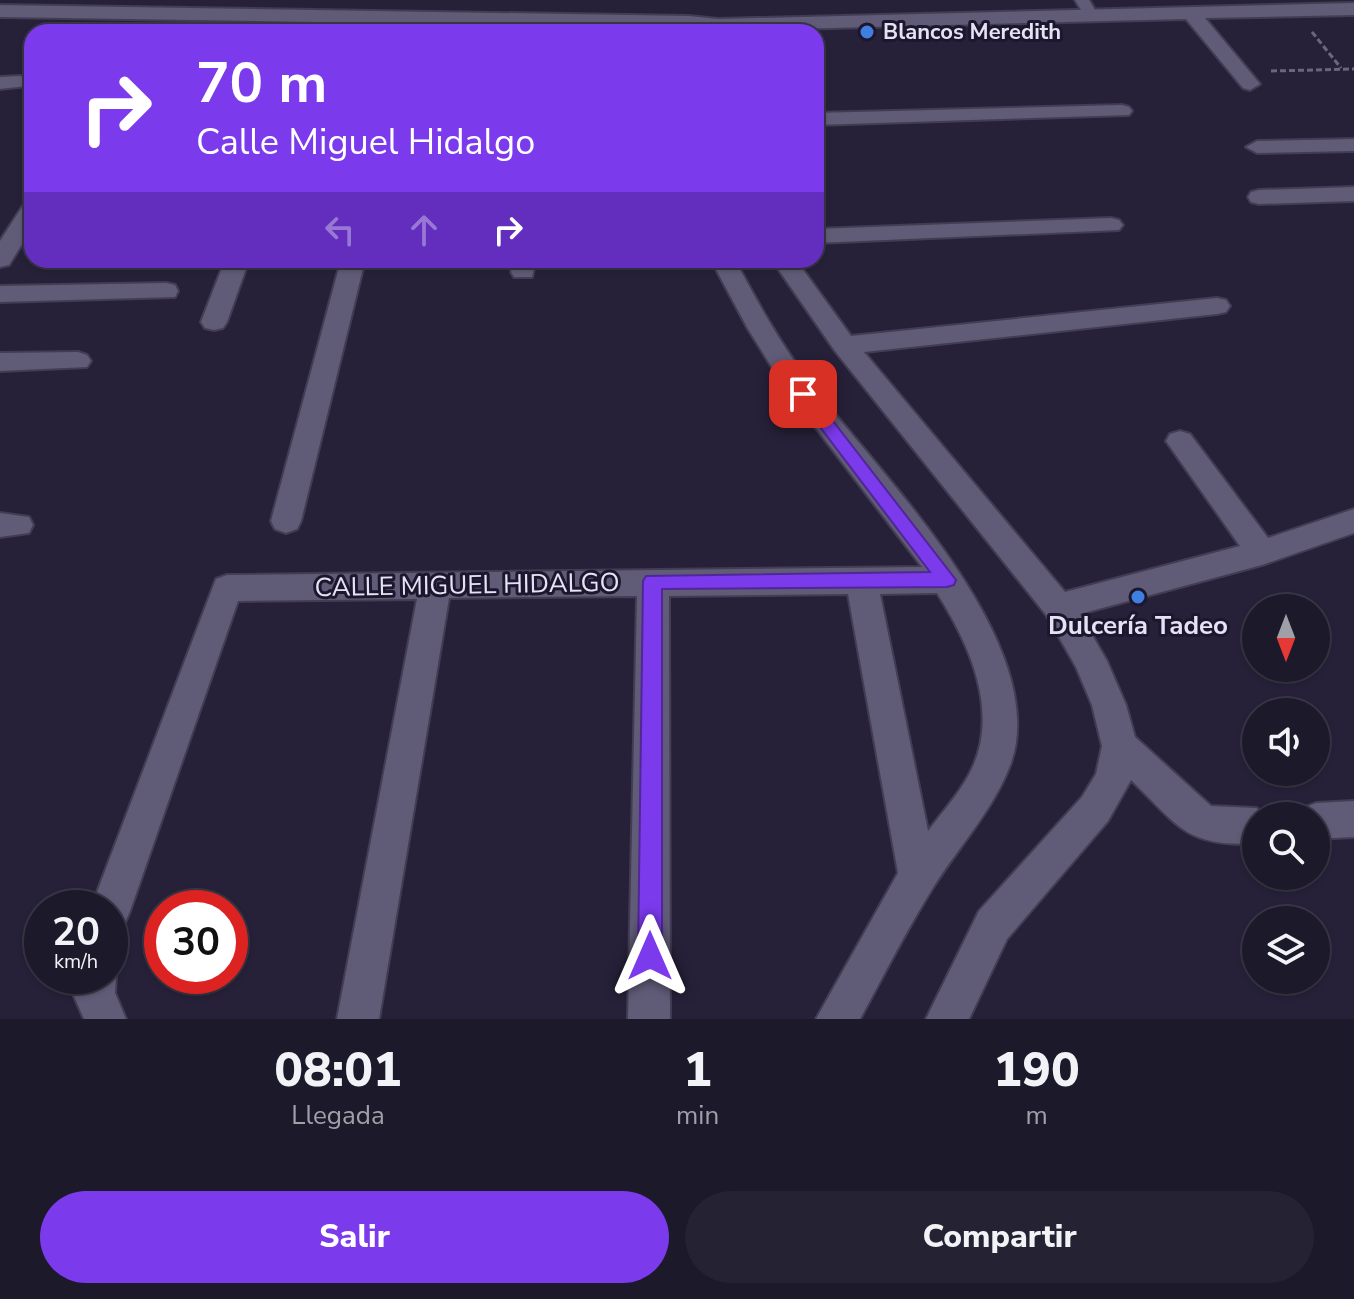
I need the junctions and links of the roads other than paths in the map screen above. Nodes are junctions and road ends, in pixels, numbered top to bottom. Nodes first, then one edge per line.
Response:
1 (520, 0) edge
2 (621, 3) dead end
3 (1086, 7) edge
4 (1354, 9) edge
5 (0, 11) edge
6 (1190, 12) junction
7 (321, 20) junction
8 (0, 24) edge
9 (247, 24) edge
10 (353, 24) edge
11 (487, 24) edge
12 (528, 24) edge
13 (654, 24) edge
14 (738, 24) edge
15 (24, 25) edge
16 (1244, 78) road end
17 (1122, 111) dead end
18 (824, 119) edge
19 (1354, 145) edge
20 (1257, 147) dead end
21 (1354, 194) edge
22 (1259, 197) dead end
23 (1111, 225) dead end
24 (24, 233) edge
25 (824, 236) edge
26 (0, 260) edge
27 (234, 268) edge
28 (351, 268) edge
29 (727, 268) edge
30 (790, 268) edge
31 (166, 291) dead end
32 (0, 294) edge
33 (1217, 306) dead end
34 (214, 322) dead end
35 (844, 345) junction
36 (78, 361) dead end
37 (0, 362) edge
38 (1180, 441) dead end
39 (286, 521) dead end
40 (1354, 521) edge
41 (1262, 553) junction
42 (861, 579) junction
43 (947, 580) junction
44 (653, 581) junction
45 (435, 587) junction
46 (1058, 607) junction
47 (1120, 746) junction
48 (1354, 819) edge
49 (1330, 820) edge
50 (1242, 826) edge
51 (918, 876) junction
52 (118, 890) edge
53 (94, 994) edge
54 (105, 1019) edge
55 (358, 1019) edge
56 (649, 1019) edge
57 (837, 1019) edge
58 (947, 1019) edge

1 - 12 street
2 - 13 street
3 - 6 street
3 - 14 street
4 - 6 street
5 - 7 street
6 - 16 street
7 - 9 street
7 - 10 street
7 - 11 street
8 - 15 street
17 - 18 street
19 - 20 street
21 - 22 street
23 - 25 street
24 - 26 street
27 - 34 street
28 - 39 street
29 - 43 street
30 - 35 street
31 - 32 street
33 - 35 street
35 - 46 street
36 - 37 street
38 - 41 street
40 - 41 street
41 - 46 street
42 - 43 street, CALLE MIGUEL HIDALGO
42 - 44 street, CALLE MIGUEL HIDALGO
42 - 51 street
43 - 51 street
44 - 45 street, CALLE MIGUEL HIDALGO
44 - 56 street
45 - 52 street, CALLE MIGUEL HIDALGO
45 - 55 street
46 - 47 street
47 - 50 street
47 - 58 street
48 - 49 street
51 - 57 street
53 - 54 street

